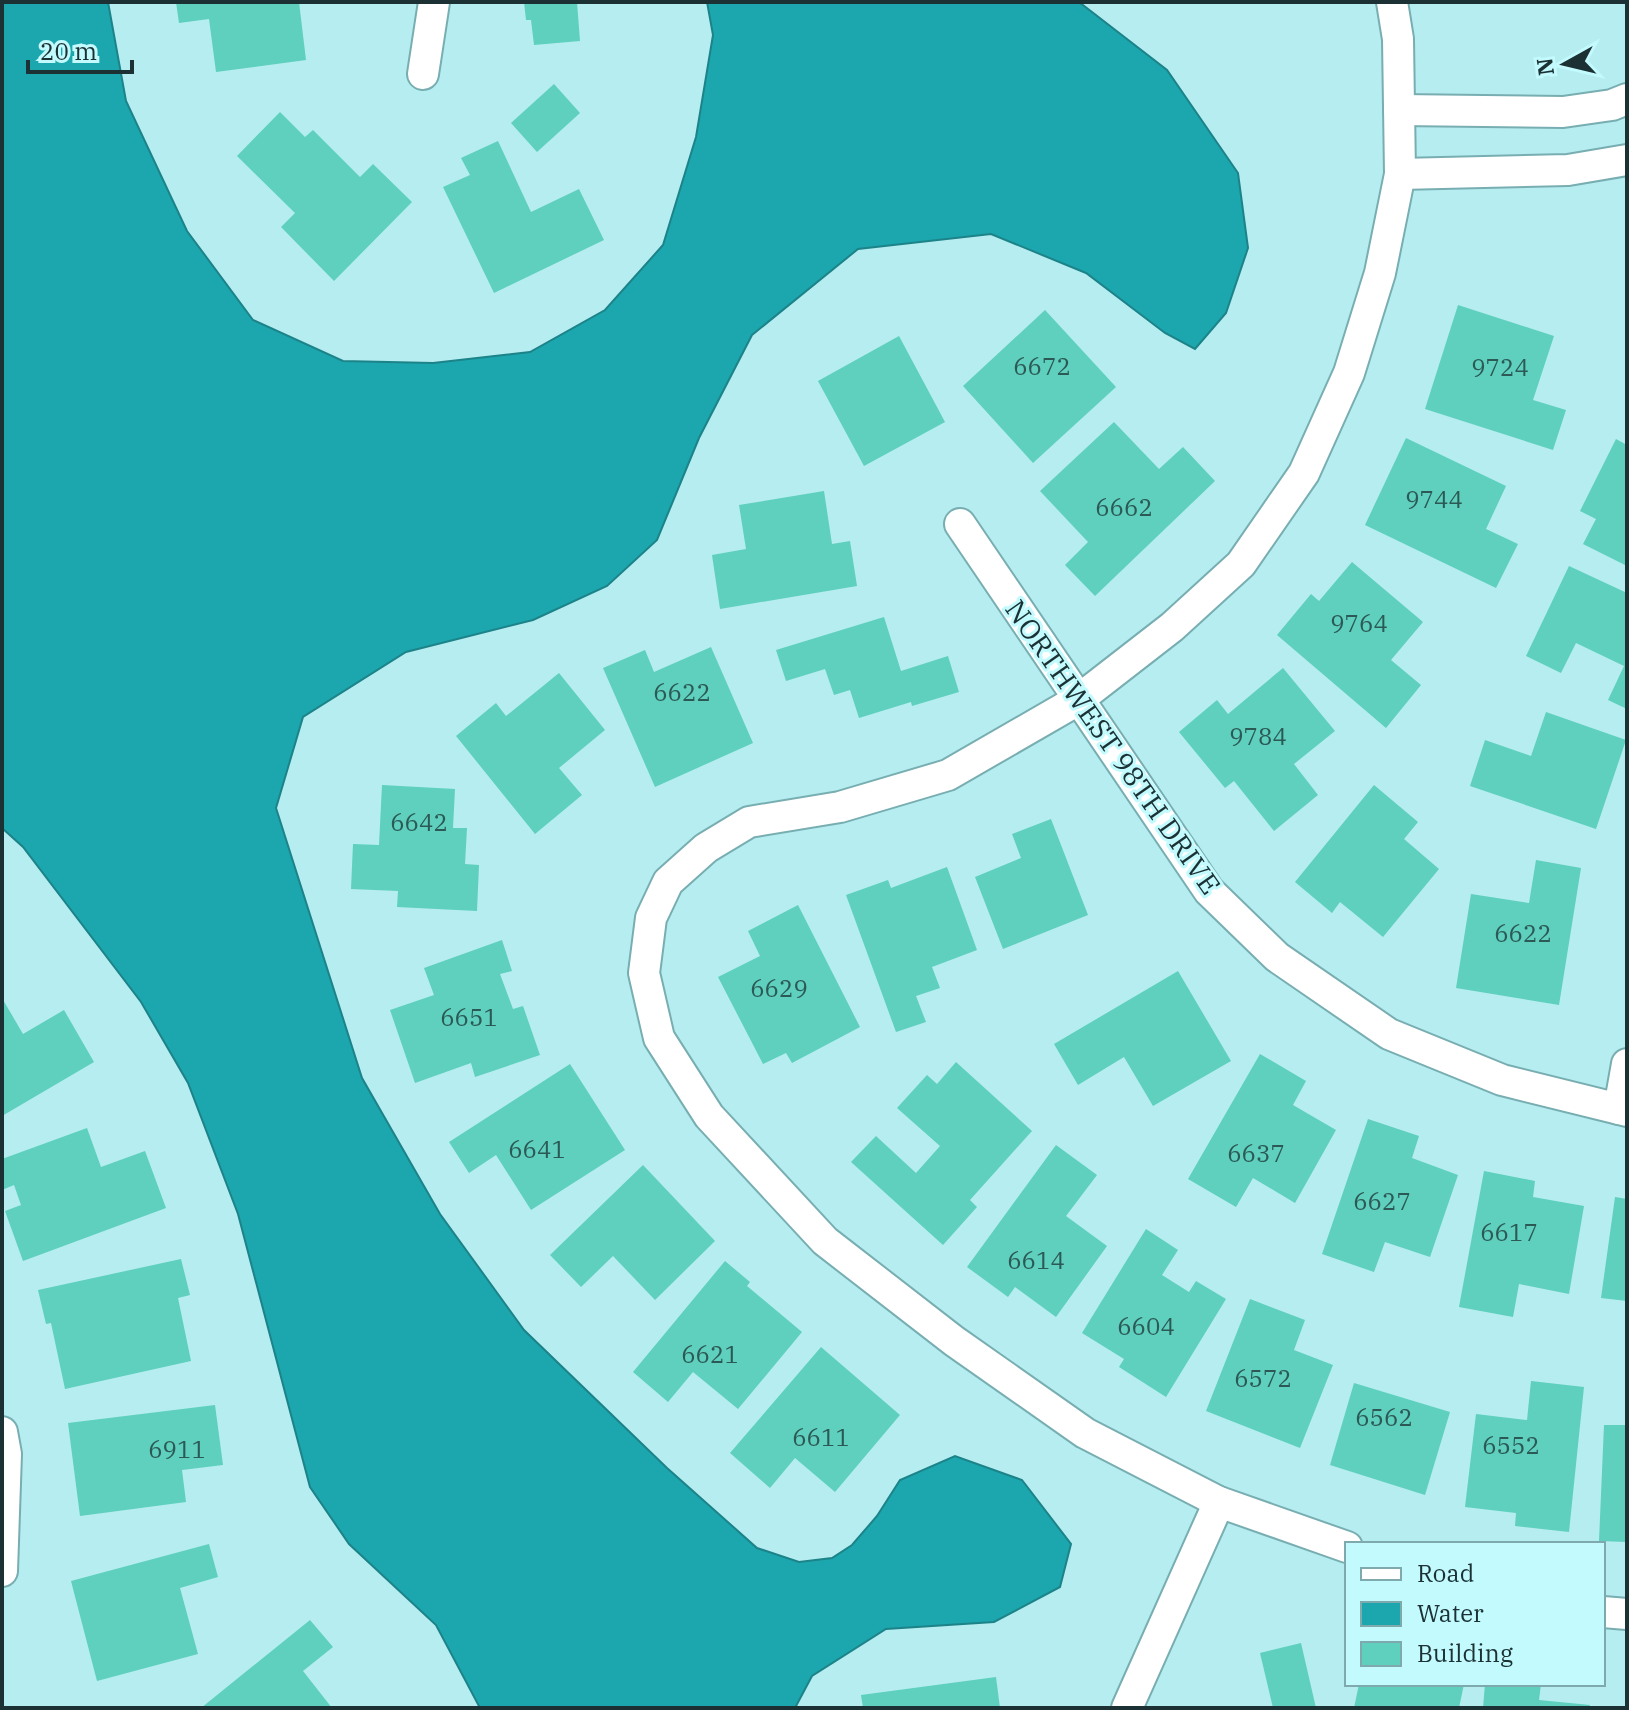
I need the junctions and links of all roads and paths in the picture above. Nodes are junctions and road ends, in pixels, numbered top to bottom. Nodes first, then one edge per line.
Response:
1 (434, 2) edge
2 (1392, 2) edge
3 (423, 74) dead end
4 (1627, 99) edge
5 (1399, 110) junction
6 (1627, 160) edge
7 (1400, 174) junction
8 (960, 524) dead end
9 (1078, 700) junction
10 (1627, 1064) edge
11 (1623, 1110) edge
12 (2, 1432) edge
13 (1219, 1502) junction
14 (1345, 1546) edge
15 (2, 1571) edge
16 (1605, 1612) edge
17 (1627, 1614) edge
18 (1127, 1708) edge

1 - 3 street
2 - 5 street
4 - 5 street
5 - 7 street
6 - 7 street
7 - 9 street
8 - 9 street, NORTHWEST 98TH DRIVE
9 - 11 street, NORTHWEST 98TH DRIVE
9 - 13 street
10 - 11 street
12 - 15 street
13 - 14 street
13 - 18 street
16 - 17 street

